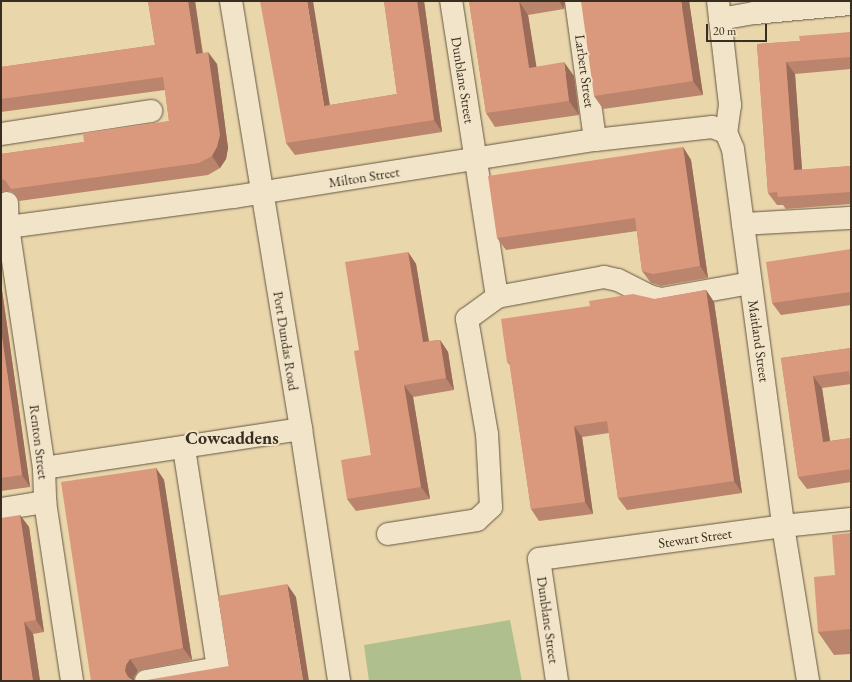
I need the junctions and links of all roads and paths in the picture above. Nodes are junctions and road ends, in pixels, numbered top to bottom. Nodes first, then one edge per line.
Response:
1 (231, 1) edge
2 (450, 1) edge
3 (576, 1) edge
4 (851, 4) edge
5 (754, 7) edge
6 (719, 10) edge
7 (152, 111) dead end
8 (726, 132) junction
9 (1, 134) edge
10 (595, 140) junction
11 (476, 159) junction
12 (261, 192) junction
13 (7, 203) edge
14 (851, 218) edge
15 (743, 224) junction
16 (4, 228) edge
17 (751, 283) junction
18 (497, 296) junction
19 (301, 429) junction
20 (184, 448) junction
21 (44, 468) junction
22 (45, 502) junction
23 (1, 509) edge
24 (851, 519) edge
25 (783, 526) junction
26 (388, 534) dead end
27 (539, 558) joint
28 (72, 681) edge
29 (146, 681) edge
30 (339, 681) edge
31 (557, 681) edge
32 (808, 681) edge

1 - 12 street, Port Dundas Road
2 - 11 street, Dunblane Street
3 - 10 street, Larbert Street
4 - 5 street
5 - 6 street
6 - 8 street, Maitland Street
7 - 9 street
8 - 10 street, Milton Street
8 - 15 street, Maitland Street
10 - 11 street, Milton Street
11 - 12 street, Milton Street
11 - 18 street, Dunblane Street
12 - 16 street, Milton Street
12 - 19 street, Port Dundas Road
13 - 16 street, Renton Street
14 - 15 street
15 - 17 street, Maitland Street
16 - 21 street, Renton Street
17 - 18 street
17 - 25 street, Maitland Street
18 - 26 street
19 - 20 street
19 - 30 street, Port Dundas Road
20 - 21 street
20 - 29 street
21 - 22 street, Renton Street
22 - 23 street
22 - 28 street, Renton Street
24 - 25 street, Stewart Street
25 - 27 street, Stewart Street
25 - 32 street, Maitland Street
27 - 31 street, Dunblane Street

